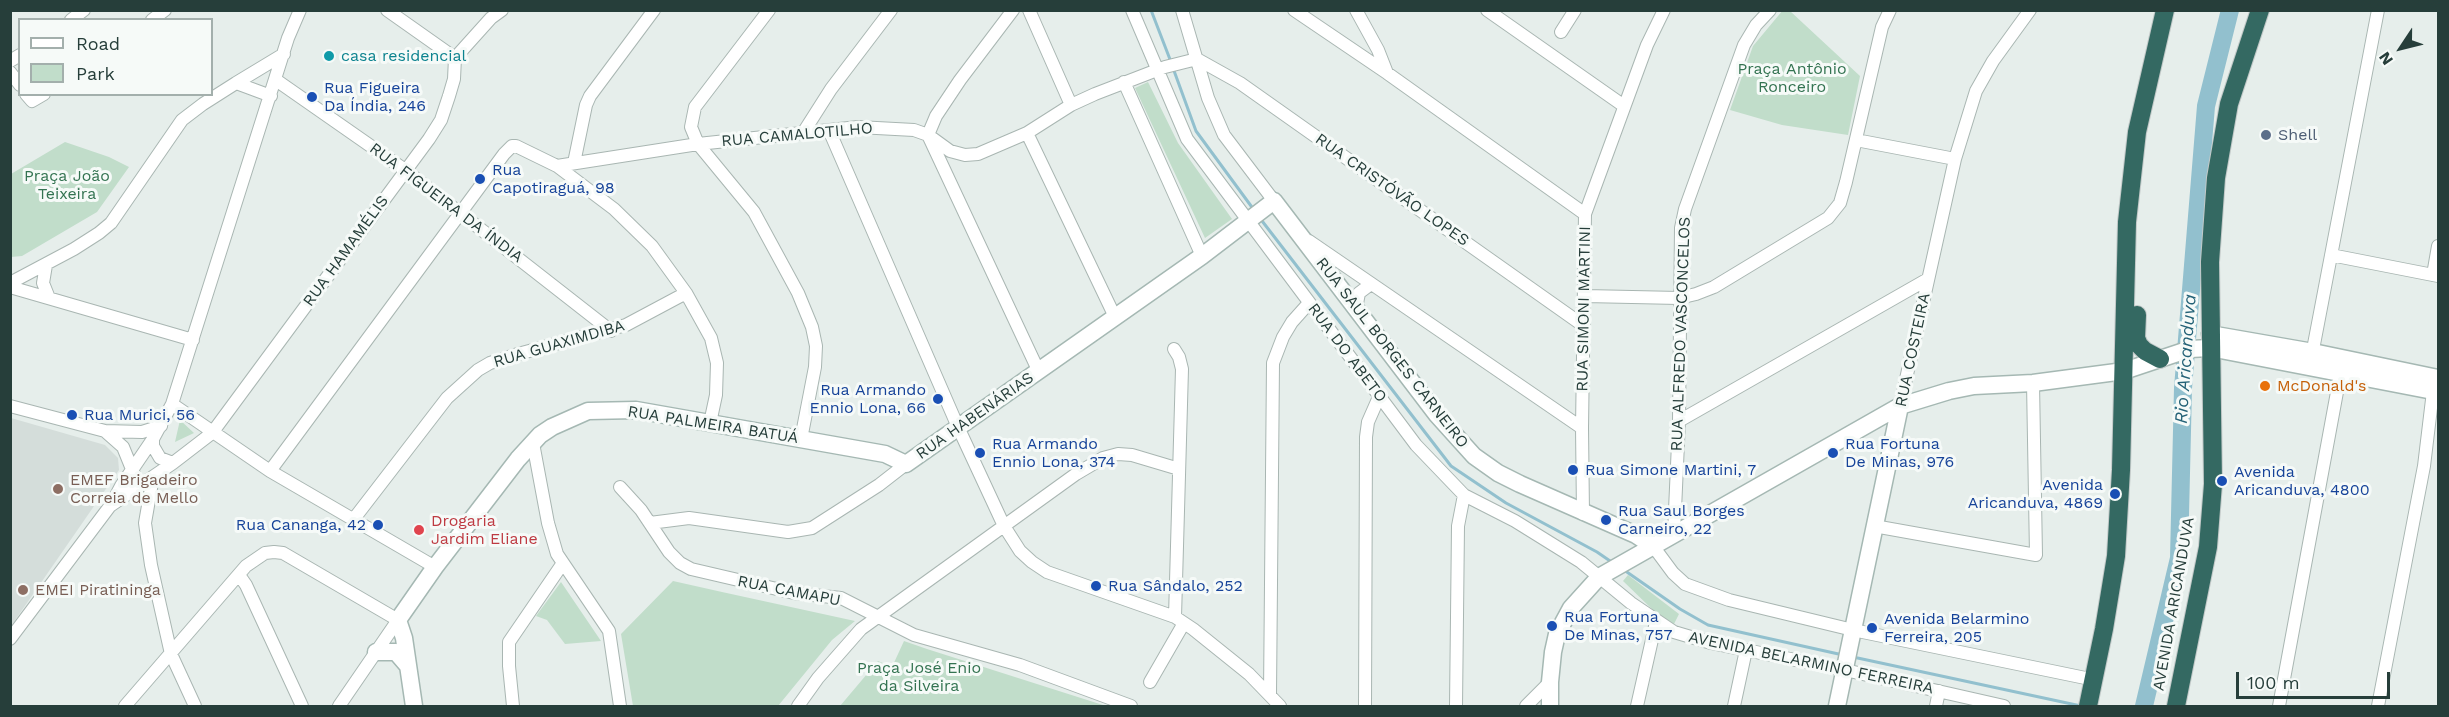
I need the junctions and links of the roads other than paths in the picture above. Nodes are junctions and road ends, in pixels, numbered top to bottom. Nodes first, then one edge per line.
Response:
1 (300, 10) edge
2 (387, 10) edge
3 (502, 10) edge
4 (654, 10) edge
5 (769, 10) edge
6 (891, 10) edge
7 (1013, 10) edge
8 (1029, 10) edge
9 (1132, 10) edge
10 (1182, 10) edge
11 (1294, 10) edge
12 (1356, 10) edge
13 (1487, 10) edge
14 (1575, 10) edge
15 (1664, 10) edge
16 (1770, 10) edge
17 (1890, 10) edge
18 (2031, 10) edge
19 (2165, 10) edge
20 (2260, 10) edge
21 (2378, 10) edge
22 (1561, 32) dead end
23 (1370, 36) junction
24 (1346, 46) junction
25 (284, 54) junction
26 (455, 58) junction
27 (1193, 59) junction
28 (1161, 69) junction
29 (1386, 73) junction
30 (276, 80) junction
31 (1124, 82) junction
32 (236, 83) junction
33 (272, 96) junction
34 (1071, 105) junction
35 (1624, 106) junction
36 (829, 130) junction
37 (803, 133) junction
38 (1027, 134) junction
39 (928, 135) junction
40 (1857, 140) junction
41 (698, 144) junction
42 (1955, 159) junction
43 (574, 163) junction
44 (557, 166) junction
45 (405, 170) junction
46 (1271, 204) junction
47 (461, 214) junction
48 (1585, 214) junction
49 (1251, 219) junction
50 (1299, 234) junction
51 (2127, 237) junction
52 (2439, 246) edge
53 (2331, 255) junction
54 (1202, 256) junction
55 (46, 265) junction
56 (2436, 275) edge
57 (1929, 279) junction
58 (1371, 284) junction
59 (10, 285) edge
60 (686, 293) junction
61 (1585, 296) junction
62 (49, 298) junction
63 (1679, 298) junction
64 (1309, 303) junction
65 (1356, 309) junction
66 (1115, 317) junction
67 (1584, 326) junction
68 (611, 331) junction
69 (193, 340) junction
70 (2210, 341) junction
71 (1174, 349) dead end
72 (2160, 359) junction
73 (2311, 360) junction
74 (2342, 365) junction
75 (2124, 371) junction
76 (1039, 372) junction
77 (2033, 382) junction
78 (2436, 385) edge
79 (1379, 397) junction
80 (172, 404) junction
81 (10, 406) edge
82 (1900, 406) junction
83 (1679, 421) junction
84 (710, 423) junction
85 (161, 426) junction
86 (958, 427) junction
87 (1582, 428) junction
88 (105, 431) junction
89 (212, 433) junction
90 (153, 439) junction
91 (801, 439) junction
92 (533, 443) junction
93 (173, 463) junction
94 (906, 464) junction
95 (132, 469) junction
96 (1179, 469) junction
97 (270, 471) junction
98 (148, 481) junction
99 (620, 487) dead end
100 (1464, 495) junction
101 (110, 506) junction
102 (1583, 514) junction
103 (353, 520) junction
104 (650, 523) junction
105 (1004, 526) junction
106 (1874, 526) junction
107 (1674, 532) junction
108 (1653, 546) junction
109 (563, 563) junction
110 (435, 567) junction
111 (1604, 573) junction
112 (239, 575) junction
113 (875, 617) junction
114 (398, 620) junction
115 (1179, 620) junction
116 (1656, 622) junction
117 (1852, 635) junction
118 (10, 639) edge
119 (1746, 651) junction
120 (376, 652) junction
121 (171, 654) junction
122 (1846, 665) junction
123 (408, 666) junction
124 (1150, 682) dead end
125 (1550, 682) junction
126 (2094, 682) junction
127 (1940, 691) junction
128 (1270, 694) junction
129 (125, 706) edge
130 (195, 706) edge
131 (302, 706) edge
132 (339, 706) edge
133 (414, 706) edge
134 (513, 706) edge
135 (620, 706) edge
136 (798, 706) edge
137 (1131, 706) edge
138 (1280, 706) edge
139 (1365, 706) edge
140 (1456, 706) edge
141 (1526, 706) edge
142 (1550, 706) edge
143 (1637, 706) edge
144 (1734, 706) edge
145 (1837, 706) edge
146 (1936, 706) edge
147 (2004, 706) edge
148 (2088, 706) edge
149 (2176, 706) edge
150 (2279, 706) edge
151 (2378, 706) edge

1 - 25 street
2 - 26 street
3 - 26 street
4 - 43 street
5 - 41 street
6 - 37 street
7 - 39 street
8 - 34 street
9 - 28 street, RUA DO ABETO
10 - 27 street, RUA SAUL BORGES CARNEIRO
11 - 24 street
12 - 23 street
13 - 35 street
14 - 22 street
15 - 35 street, RUA SIMONI MARTINI
16 - 63 street, RUA ALFREDO VASCONCELOS
17 - 40 street
18 - 42 street, RUA COSTEIRA
19 - 51 highway
20 - 70 highway, AVENIDA ARICANDUVA
21 - 53 street
23 - 24 street
23 - 29 street
24 - 29 street
25 - 30 street
25 - 32 street
26 - 45 street, RUA HAMAMÉLIS
27 - 28 street, RUA CAMALOTILHO
27 - 46 street, RUA SAUL BORGES CARNEIRO
27 - 67 street, RUA CRISTÓVÃO LOPES
28 - 31 street, RUA CAMALOTILHO
28 - 49 street, RUA DO ABETO
29 - 48 street
30 - 33 street
30 - 45 street, RUA FIGUEIRA DA ÍNDIA
31 - 34 street, RUA CAMALOTILHO
31 - 54 street
32 - 33 street
32 - 55 street
33 - 69 street
34 - 38 street, RUA CAMALOTILHO
35 - 48 street, RUA SIMONI MARTINI
36 - 37 street, RUA CAMALOTILHO
36 - 39 street, RUA CAMALOTILHO
36 - 86 street
37 - 41 street, RUA CAMALOTILHO
38 - 39 street, RUA CAMALOTILHO
38 - 66 street
39 - 76 street
40 - 42 street
40 - 63 street
41 - 43 street, RUA CAMALOTILHO
41 - 91 street
42 - 57 street, RUA COSTEIRA
43 - 44 street, RUA CAMALOTILHO
44 - 47 street
44 - 60 street
45 - 47 street, RUA FIGUEIRA DA ÍNDIA
45 - 89 street, RUA HAMAMÉLIS
46 - 49 street, RUA HABENÁRIAS
46 - 50 street, RUA SAUL BORGES CARNEIRO
47 - 68 street, RUA FIGUEIRA DA ÍNDIA
47 - 97 street
48 - 61 street, RUA SIMONI MARTINI
49 - 54 street, RUA HABENÁRIAS
49 - 64 street, RUA DO ABETO
50 - 58 street
50 - 65 street, RUA SAUL BORGES CARNEIRO
51 - 72 highway
51 - 75 highway
52 - 56 street
53 - 56 street
53 - 73 street
54 - 66 street, RUA HABENÁRIAS
55 - 59 street
55 - 62 street
57 - 82 street, RUA COSTEIRA
57 - 83 street
58 - 65 street
58 - 87 street
59 - 62 street
60 - 68 street, RUA GUAXIMDIBA
60 - 84 street
61 - 63 street
61 - 67 street, RUA SIMONI MARTINI
62 - 69 street
63 - 83 street, RUA ALFREDO VASCONCELOS
64 - 79 street, RUA DO ABETO
64 - 128 street
65 - 102 street, RUA SAUL BORGES CARNEIRO
66 - 76 street, RUA HABENÁRIAS
67 - 87 street, RUA SIMONI MARTINI
68 - 103 street, RUA GUAXIMDIBA
69 - 80 street
70 - 72 street
70 - 73 street
70 - 149 highway, AVENIDA ARICANDUVA
71 - 96 street
72 - 75 street
73 - 74 street
74 - 78 street
74 - 150 street
75 - 77 street
75 - 126 highway
76 - 86 street, RUA HABENÁRIAS
77 - 82 street
77 - 106 street
78 - 151 street
79 - 100 street, RUA DO ABETO
79 - 139 street
80 - 85 street
80 - 89 street
81 - 88 street
82 - 106 street, RUA COSTEIRA
82 - 107 street
83 - 107 street, RUA ALFREDO VASCONCELOS
84 - 91 street, RUA PALMEIRA BATUÁ
84 - 92 street, RUA PALMEIRA BATUÁ
85 - 88 street
85 - 90 street
86 - 94 street, RUA HABENÁRIAS
86 - 105 street
87 - 102 street, RUA SIMONI MARTINI
88 - 95 street
89 - 93 street, RUA HAMAMÉLIS
89 - 97 street
90 - 93 street
90 - 95 street
91 - 94 street, RUA PALMEIRA BATUÁ
92 - 109 street
92 - 110 street, RUA PALMEIRA BATUÁ
93 - 98 street, RUA HAMAMÉLIS
94 - 104 street, RUA HABENÁRIAS
95 - 98 street
95 - 101 street
96 - 105 street
96 - 115 street
97 - 103 street
98 - 101 street, RUA HAMAMÉLIS
98 - 121 street
99 - 104 street, RUA CAMAPU
100 - 111 street, RUA DO ABETO
100 - 140 street
101 - 118 street
102 - 108 street, RUA SAUL BORGES CARNEIRO
103 - 110 street
104 - 113 street, RUA CAMAPU
105 - 113 street
105 - 115 street
106 - 117 street, RUA COSTEIRA
107 - 108 street
108 - 111 street
108 - 117 street, RUA SAUL BORGES CARNEIRO
109 - 134 street
109 - 135 street
110 - 114 street, RUA PALMEIRA BATUÁ
111 - 116 street, AVENIDA BELARMINO FERREIRA
111 - 125 street
112 - 114 street
112 - 121 street
112 - 131 street
113 - 136 street
113 - 137 street
114 - 120 street
114 - 123 street
115 - 124 street
115 - 128 street
116 - 119 street, AVENIDA BELARMINO FERREIRA
116 - 143 street
117 - 122 street, RUA COSTEIRA
117 - 126 street, RUA SAUL BORGES CARNEIRO
119 - 122 street, AVENIDA BELARMINO FERREIRA
119 - 144 street
120 - 123 street
120 - 132 street
121 - 129 street
121 - 130 street
122 - 127 street, AVENIDA BELARMINO FERREIRA
122 - 145 street, RUA COSTEIRA
123 - 133 street
125 - 141 street
125 - 142 street
126 - 148 highway
127 - 146 street
127 - 147 street, AVENIDA BELARMINO FERREIRA
128 - 138 street

